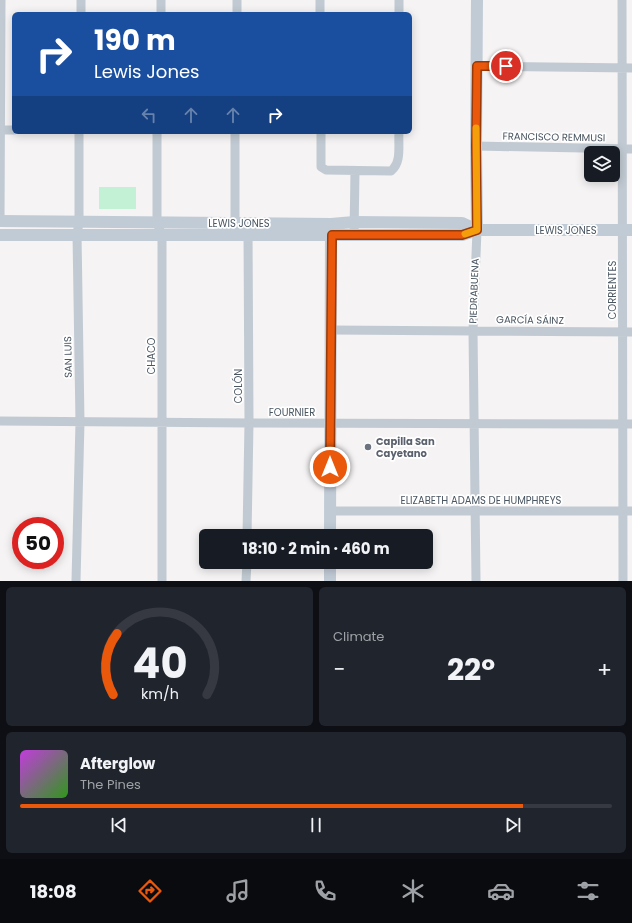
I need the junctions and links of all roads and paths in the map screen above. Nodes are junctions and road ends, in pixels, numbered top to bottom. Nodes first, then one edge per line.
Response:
1 (1, 0) edge
2 (81, 0) edge
3 (161, 0) edge
4 (237, 0) edge
5 (320, 0) edge
6 (399, 0) edge
7 (477, 0) edge
8 (622, 0) edge
9 (81, 12) edge
10 (161, 12) edge
11 (237, 12) edge
12 (320, 12) edge
13 (399, 12) edge
14 (477, 66) junction
15 (627, 68) edge
16 (1, 130) edge
17 (12, 130) edge
18 (79, 134) edge
19 (157, 134) edge
20 (235, 134) edge
21 (321, 134) edge
22 (399, 134) edge
23 (476, 146) junction
24 (627, 149) edge
25 (355, 171) junction
26 (0, 221) edge
27 (157, 222) junction
28 (354, 222) junction
29 (78, 228) junction
30 (235, 229) junction
31 (248, 229) junction
32 (331, 229) junction
33 (477, 230) junction
34 (628, 230) edge
35 (0, 234) edge
36 (162, 235) junction
37 (354, 235) junction
38 (331, 330) junction
39 (473, 331) junction
40 (627, 332) edge
41 (0, 421) edge
42 (80, 422) junction
43 (161, 422) junction
44 (249, 423) junction
45 (329, 423) junction
46 (474, 424) junction
47 (627, 424) edge
48 (330, 510) junction
49 (474, 511) junction
50 (628, 511) edge
51 (247, 529) edge
52 (330, 529) edge
53 (247, 569) edge
54 (330, 569) edge
55 (76, 581) edge
56 (162, 581) edge
57 (246, 581) edge
58 (330, 581) edge
59 (476, 581) edge
60 (623, 581) edge

1 - 16 street
2 - 9 street
3 - 10 street
4 - 11 street
5 - 12 street
6 - 13 street
7 - 14 main road, PIEDRABUENA
8 - 15 street, CORRIENTES
14 - 15 street
14 - 23 main road, PIEDRABUENA
15 - 24 street, CORRIENTES
16 - 17 street
16 - 26 street
18 - 29 street, SAN LUIS
19 - 27 street, CHACO
20 - 30 street
21 - 25 street
22 - 25 street
23 - 24 street, FRANCISCO REMMUSI
23 - 33 main road, PIEDRABUENA
24 - 34 street, CORRIENTES
25 - 28 street
26 - 29 main road, LEWIS JONES
27 - 29 main road, LEWIS JONES
27 - 30 main road, LEWIS JONES
27 - 36 street, CHACO
28 - 32 main road, LEWIS JONES
28 - 33 main road, LEWIS JONES
28 - 37 street
29 - 35 main road, LEWIS JONES
29 - 36 main road, LEWIS JONES
29 - 42 street, SAN LUIS
30 - 31 main road, LEWIS JONES
30 - 36 main road, LEWIS JONES
31 - 32 main road, LEWIS JONES
31 - 44 street, COLÓN
32 - 37 main road, LEWIS JONES
32 - 38 main road
33 - 34 main road, LEWIS JONES
33 - 37 main road, LEWIS JONES
33 - 39 street, PIEDRABUENA
34 - 40 street, CORRIENTES
36 - 43 street, CHACO
38 - 39 street, GARCÍA SÁINZ
38 - 45 main road
39 - 40 street, GARCÍA SÁINZ
39 - 46 street, PIEDRABUENA
40 - 47 street, CORRIENTES
41 - 42 street, FOURNIER
42 - 43 street, FOURNIER
42 - 55 street, SAN LUIS
43 - 44 street, FOURNIER
43 - 56 street, CHACO
44 - 45 street, FOURNIER
44 - 51 street, COLÓN
45 - 46 street, FOURNIER
45 - 48 main road
46 - 47 street, FOURNIER
46 - 49 street, PIEDRABUENA
47 - 50 street, CORRIENTES
48 - 49 street, ELIZABETH ADAMS DE HUMPHREYS
48 - 52 main road
49 - 50 street, ELIZABETH ADAMS DE HUMPHREYS
49 - 59 street, PIEDRABUENA
50 - 60 street, CORRIENTES
53 - 57 street
54 - 58 main road

